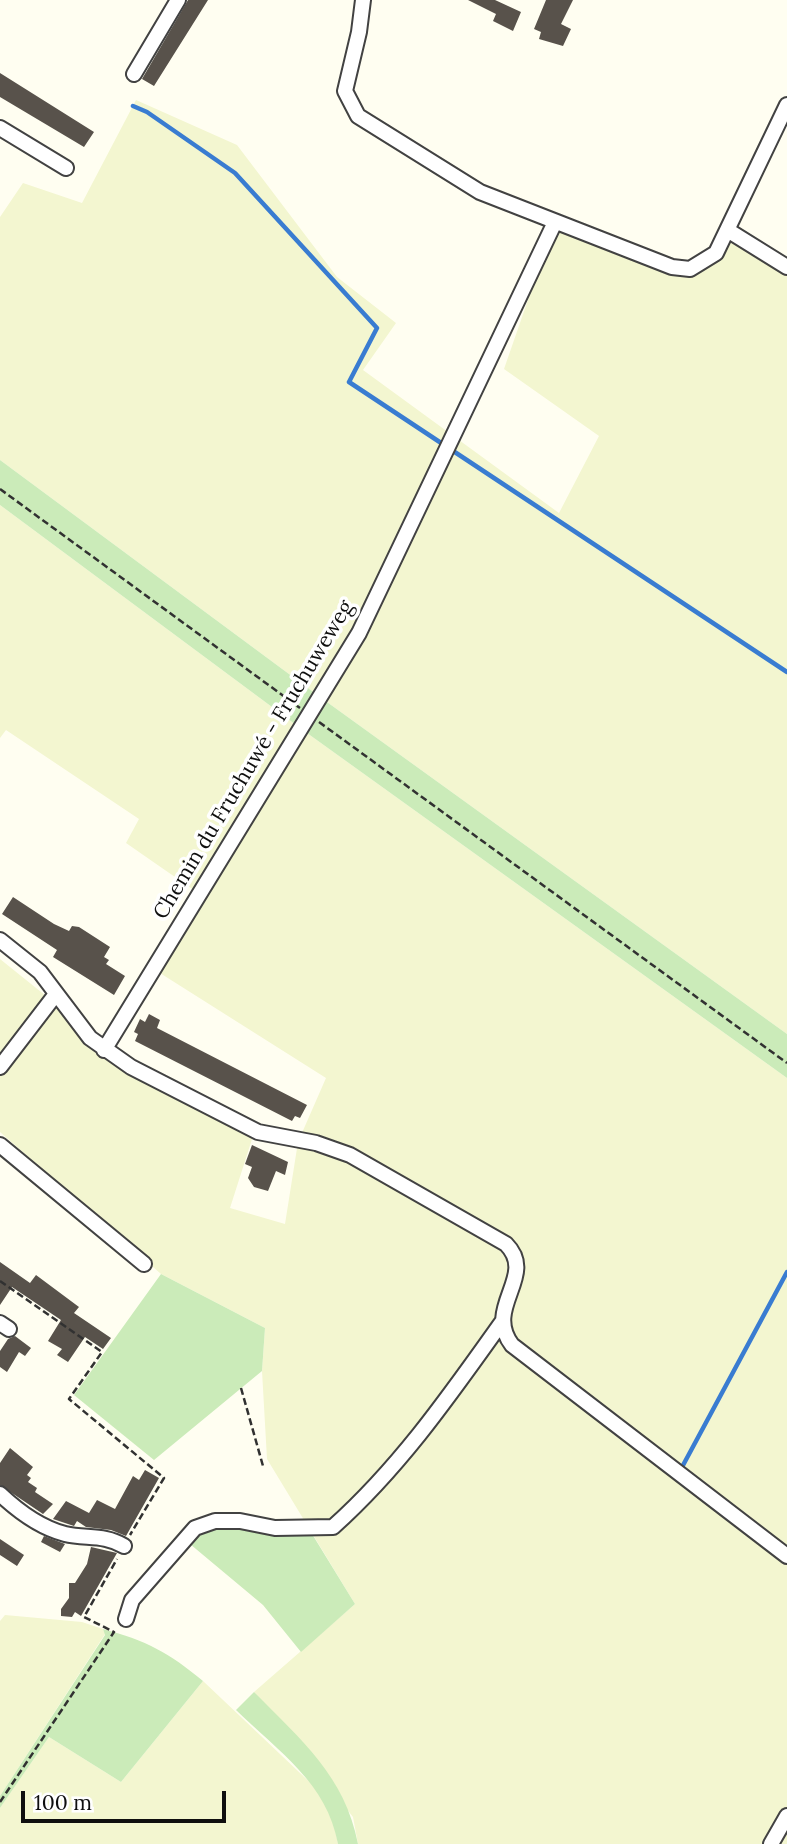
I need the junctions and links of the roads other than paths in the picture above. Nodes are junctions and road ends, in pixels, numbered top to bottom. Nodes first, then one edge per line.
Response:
1 (178, 0) edge
2 (362, 0) edge
3 (134, 74) dead end
4 (787, 105) edge
5 (0, 128) edge
6 (66, 168) dead end
7 (555, 222) junction
8 (729, 231) junction
9 (787, 267) edge
10 (0, 940) edge
11 (56, 994) junction
12 (104, 1049) junction
13 (0, 1067) edge
14 (0, 1145) edge
15 (145, 1264) dead end
16 (502, 1322) junction
17 (0, 1494) edge
18 (124, 1546) road end
19 (787, 1556) edge
20 (126, 1619) dead end
21 (787, 1816) edge
22 (771, 1844) edge

1 - 3 street
2 - 7 street
4 - 8 street
5 - 6 street
7 - 8 street
7 - 12 street, Chemin du Fruchuwé - Fruchuweweg
8 - 9 street
10 - 11 street
11 - 12 street
11 - 13 street
12 - 16 street
14 - 15 street
16 - 19 street
16 - 20 street
17 - 18 street
21 - 22 street

